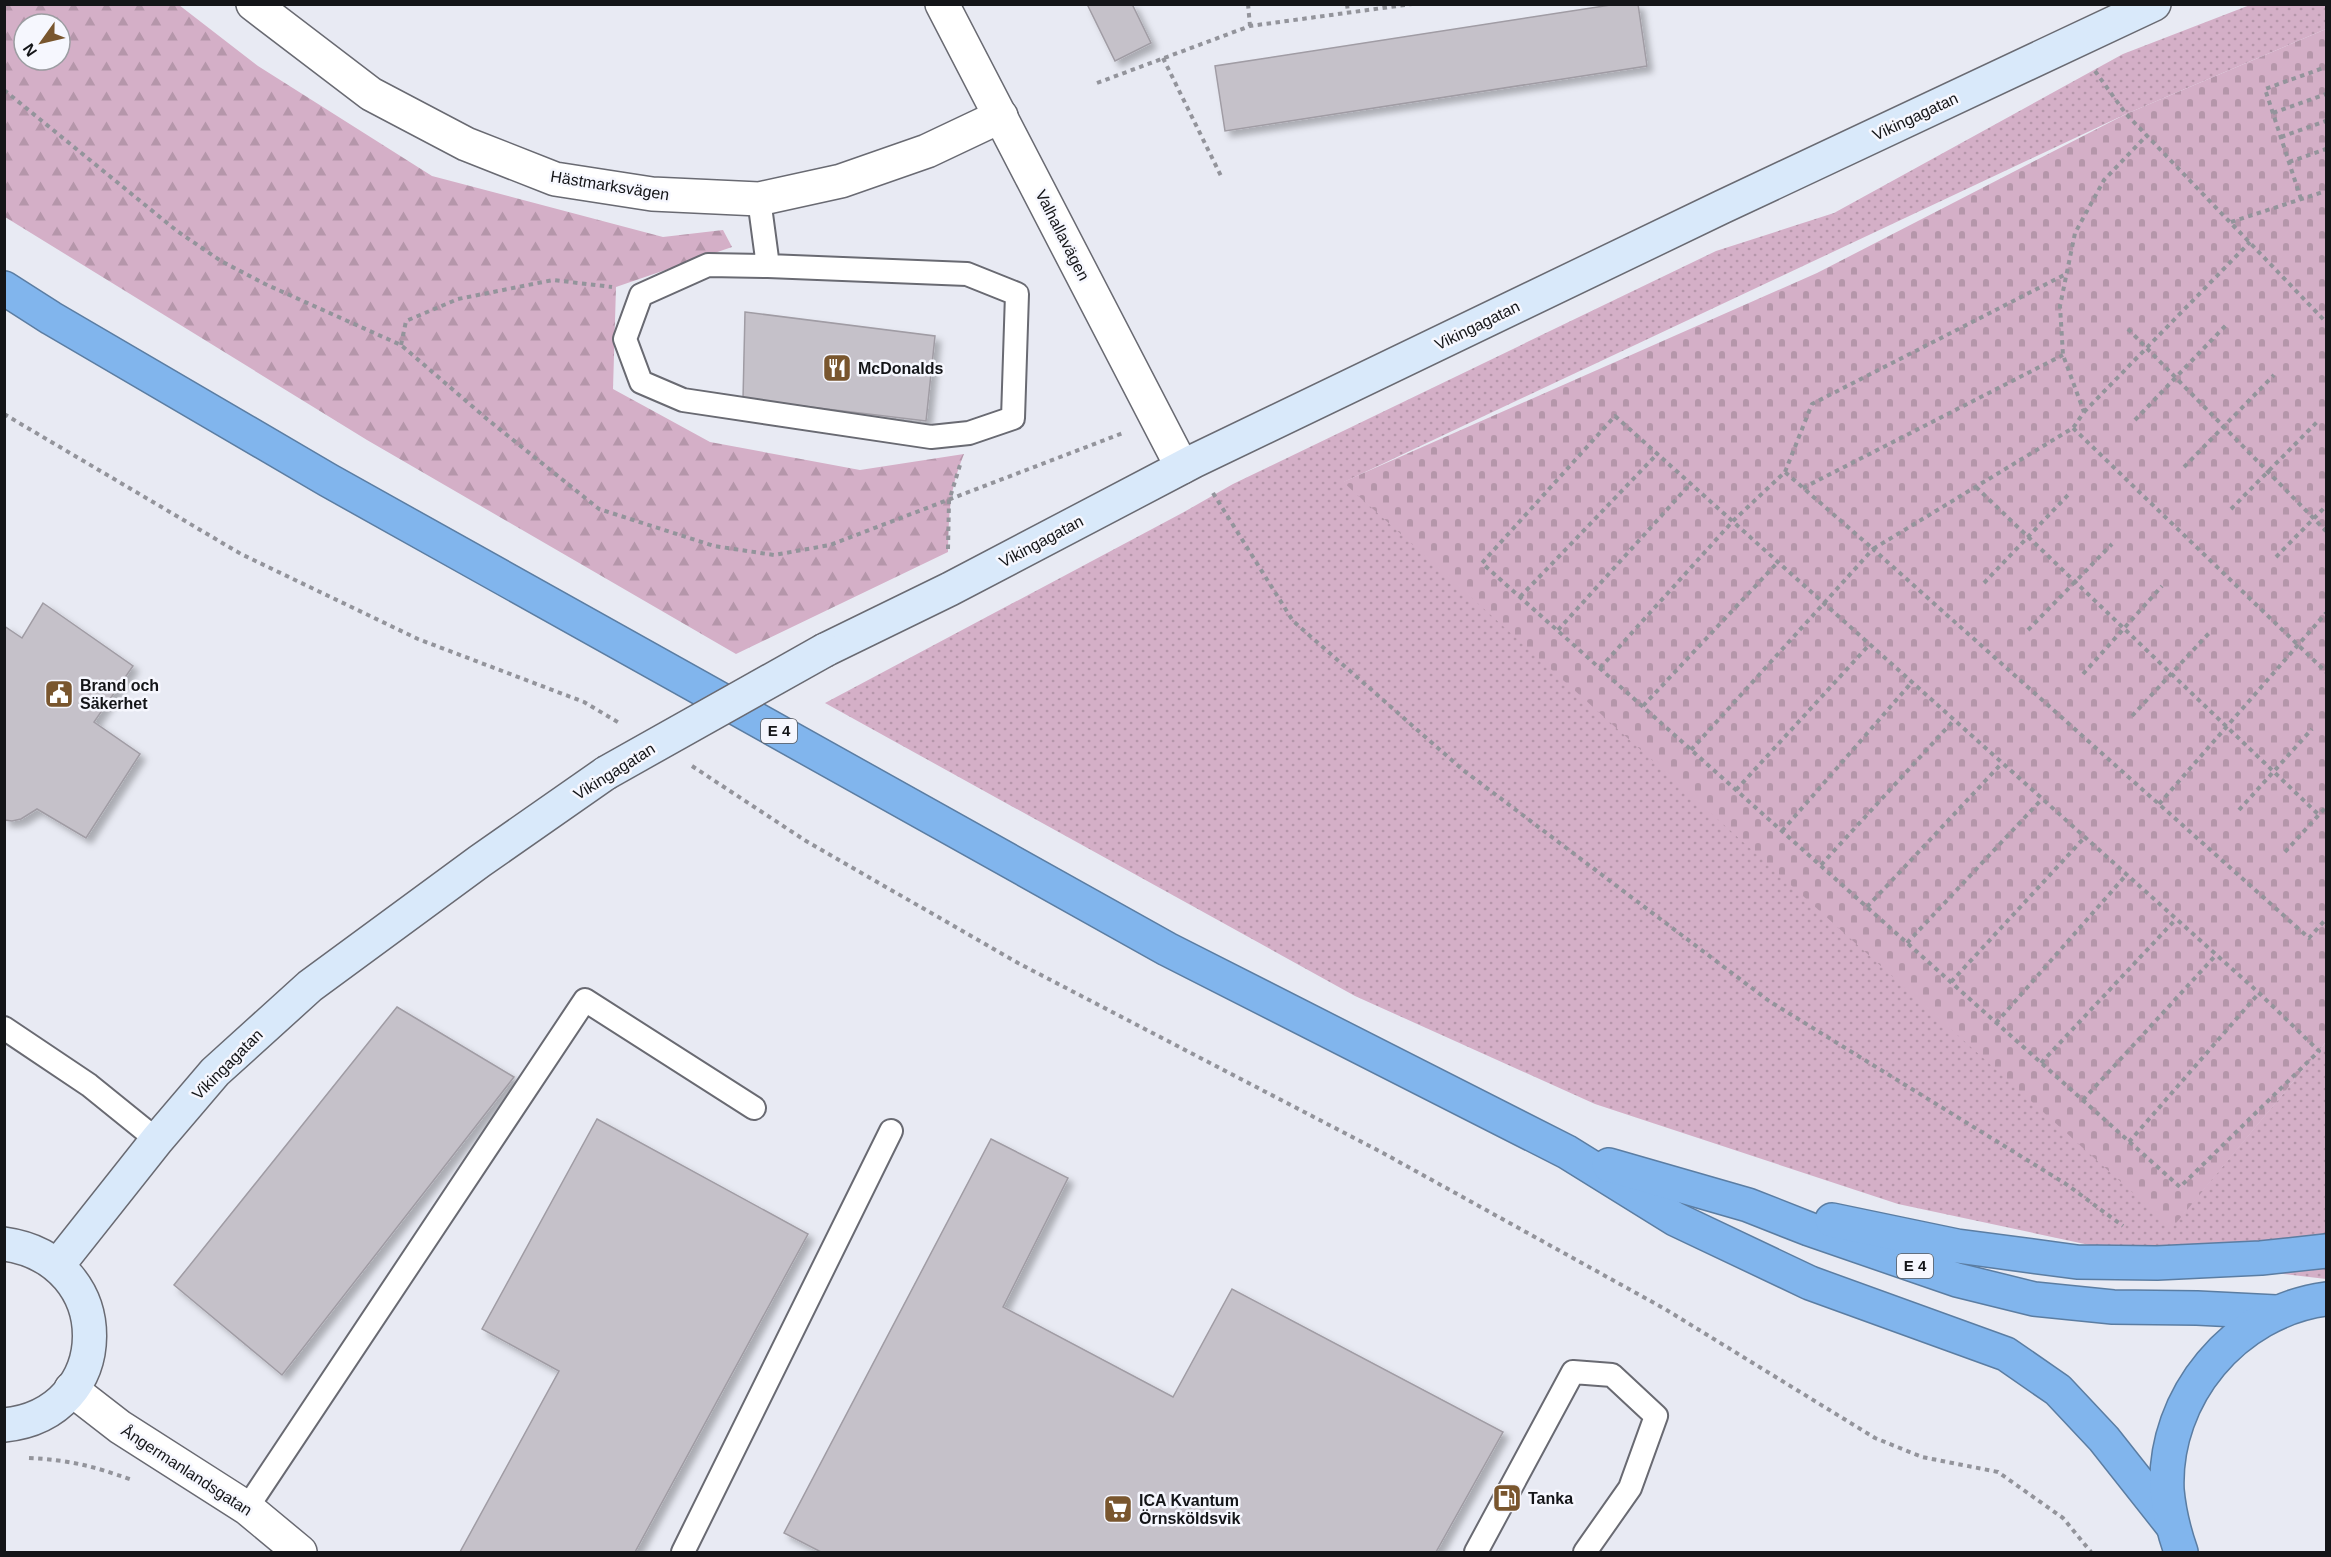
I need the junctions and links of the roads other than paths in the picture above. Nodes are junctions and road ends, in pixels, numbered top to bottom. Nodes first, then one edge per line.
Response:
1 (253, 4) edge
2 (942, 4) edge
3 (2149, 5) edge
4 (1001, 116) junction
5 (759, 199) junction
6 (768, 266) junction
7 (4, 288) edge
8 (1188, 464) junction
9 (4, 1028) edge
10 (754, 1108) dead end
11 (891, 1131) dead end
12 (157, 1140) junction
13 (1567, 1152) junction
14 (1748, 1205) junction
15 (4, 1244) edge
16 (2326, 1251) edge
17 (58, 1265) junction
18 (2326, 1299) edge
19 (2276, 1312) junction
20 (71, 1389) junction
21 (4, 1425) edge
22 (247, 1508) junction
23 (2177, 1539) edge
24 (300, 1552) edge
25 (683, 1552) edge
26 (1476, 1552) edge
27 (1585, 1552) edge

1 - 5 street, Hästmarksvägen
2 - 4 street, Valhallavägen
3 - 8 street, Vikingagatan
4 - 5 street, Hästmarksvägen
4 - 8 street, Valhallavägen
5 - 6 lane
6 - 6 lane
7 - 13 highway, E 4
8 - 12 street, Vikingagatan, bridge
9 - 12 lane
10 - 22 lane
11 - 25 lane
12 - 17 street, Vikingagatan
13 - 14 highway, E 4
13 - 23 highway, E 4
14 - 16 highway
14 - 19 highway, E 4
15 - 17 street
17 - 20 street
18 - 19 highway, E 4
19 - 23 highway, E 4
20 - 21 street
20 - 22 street, Ångermanlandsgatan
22 - 24 street, Ångermanlandsgatan
26 - 27 lane

